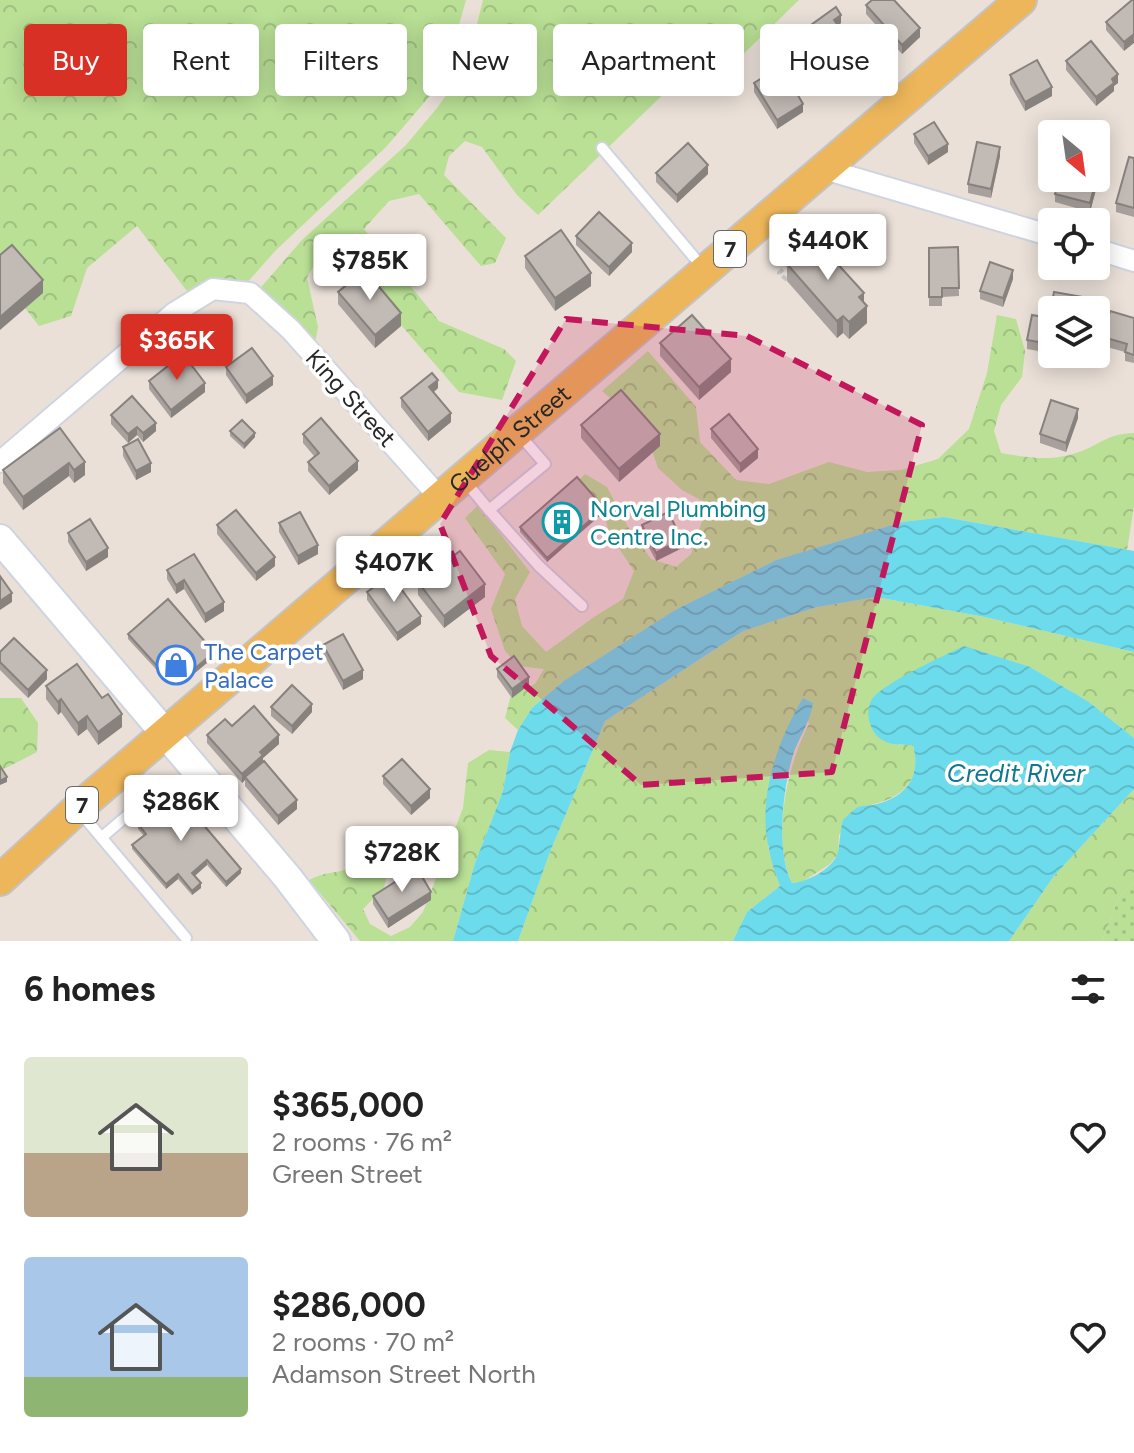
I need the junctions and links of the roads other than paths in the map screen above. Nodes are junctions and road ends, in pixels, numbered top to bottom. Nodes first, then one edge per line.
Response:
1 (1021, 0) edge
2 (602, 148) dead end
3 (824, 169) junction
4 (1038, 232) edge
5 (1110, 253) edge
6 (1134, 261) edge
7 (705, 271) junction
8 (517, 432) junction
9 (0, 462) edge
10 (463, 479) junction
11 (440, 498) junction
12 (489, 510) junction
13 (0, 539) edge
14 (582, 606) dead end
15 (166, 734) junction
16 (155, 792) dead end
17 (77, 809) junction
18 (102, 837) junction
19 (0, 880) edge
20 (186, 938) dead end
21 (336, 941) edge

1 - 3 main road, Guelph Street / 7
2 - 7 lane
3 - 4 street
3 - 7 main road, Guelph Street / 7
5 - 6 street
7 - 8 main road, Guelph Street / 7
8 - 10 main road, Guelph Street / 7
8 - 12 lane
9 - 11 street, King Street
10 - 11 main road, Guelph Street / 7
10 - 12 lane
11 - 15 main road, Guelph Street / 7
12 - 14 lane
13 - 15 main road
15 - 17 main road, Guelph Street / 7
15 - 21 main road
16 - 18 lane
17 - 18 lane
17 - 19 main road, Guelph Street / 7
18 - 20 lane

